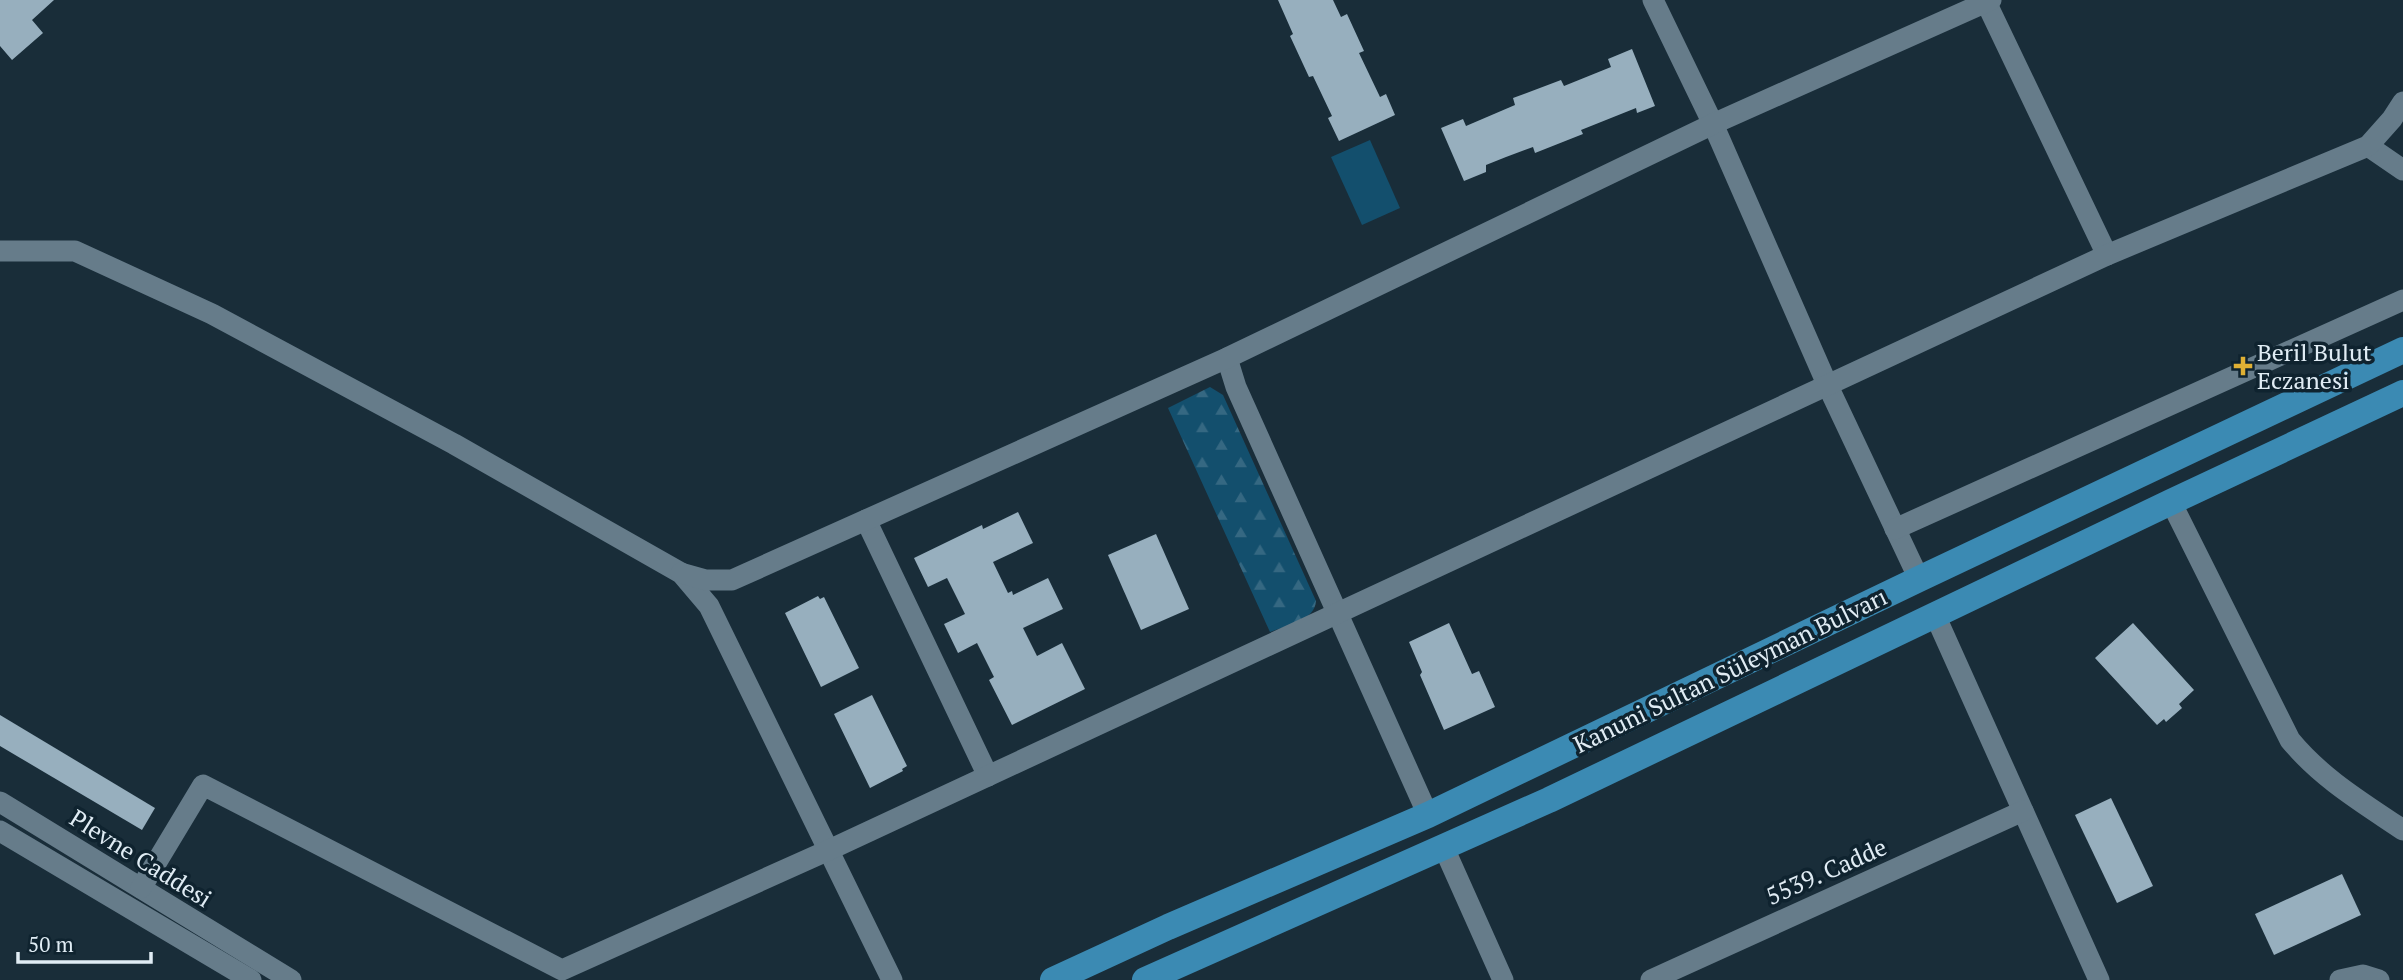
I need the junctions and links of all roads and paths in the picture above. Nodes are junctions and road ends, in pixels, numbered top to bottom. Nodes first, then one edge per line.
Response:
1 (1653, 0) edge
2 (1988, 1) edge
3 (2403, 102) edge
4 (1713, 124) junction
5 (2368, 146) junction
6 (2403, 170) edge
7 (0, 251) edge
8 (2107, 255) junction
9 (2403, 300) edge
10 (2403, 350) edge
11 (1227, 358) junction
12 (1827, 384) junction
13 (2403, 393) edge
14 (2171, 502) junction
15 (866, 520) junction
16 (1895, 529) junction
17 (681, 573) junction
18 (1919, 579) junction
19 (1337, 612) junction
20 (1935, 615) junction
21 (988, 776) junction
22 (0, 802) edge
23 (2023, 811) junction
24 (1428, 815) junction
25 (2403, 830) edge
26 (3, 838) edge
27 (1444, 848) junction
28 (829, 850) junction
29 (141, 888) junction
30 (211, 943) junction
31 (251, 980) edge
32 (290, 980) edge
33 (892, 980) edge
34 (1053, 980) edge
35 (1145, 980) edge
36 (1503, 980) edge
37 (1651, 980) edge
38 (2099, 980) edge
39 (2340, 980) edge
40 (2379, 980) edge

1 - 4 street
2 - 4 street
2 - 8 street
3 - 5 street
4 - 11 street
4 - 12 street
5 - 6 street
5 - 8 street
7 - 17 street
8 - 12 street
9 - 16 street
10 - 18 main road, Kanuni Sultan Süleyman Bulvarı
11 - 15 street
11 - 19 street
12 - 16 street
12 - 19 street
13 - 14 main road, Kanuni Sultan Süleyman Bulvarı
14 - 20 main road, Kanuni Sultan Süleyman Bulvarı
14 - 25 street
15 - 17 street
15 - 21 street
16 - 18 street
17 - 28 street
18 - 24 main road, Kanuni Sultan Süleyman Bulvarı
19 - 21 street
19 - 24 street
20 - 23 street
20 - 27 main road, Kanuni Sultan Süleyman Bulvarı
21 - 28 street
22 - 29 street, Plevne Caddesi
23 - 37 street, 5539. Cadde
23 - 38 street
24 - 34 main road, Kanuni Sultan Süleyman Bulvarı
26 - 30 street, Plevne Caddesi
27 - 35 main road, Kanuni Sultan Süleyman Bulvarı
27 - 36 street
28 - 29 street
28 - 33 street
29 - 30 street, Plevne Caddesi
30 - 31 street, Plevne Caddesi
30 - 32 street, Plevne Caddesi
39 - 40 street

